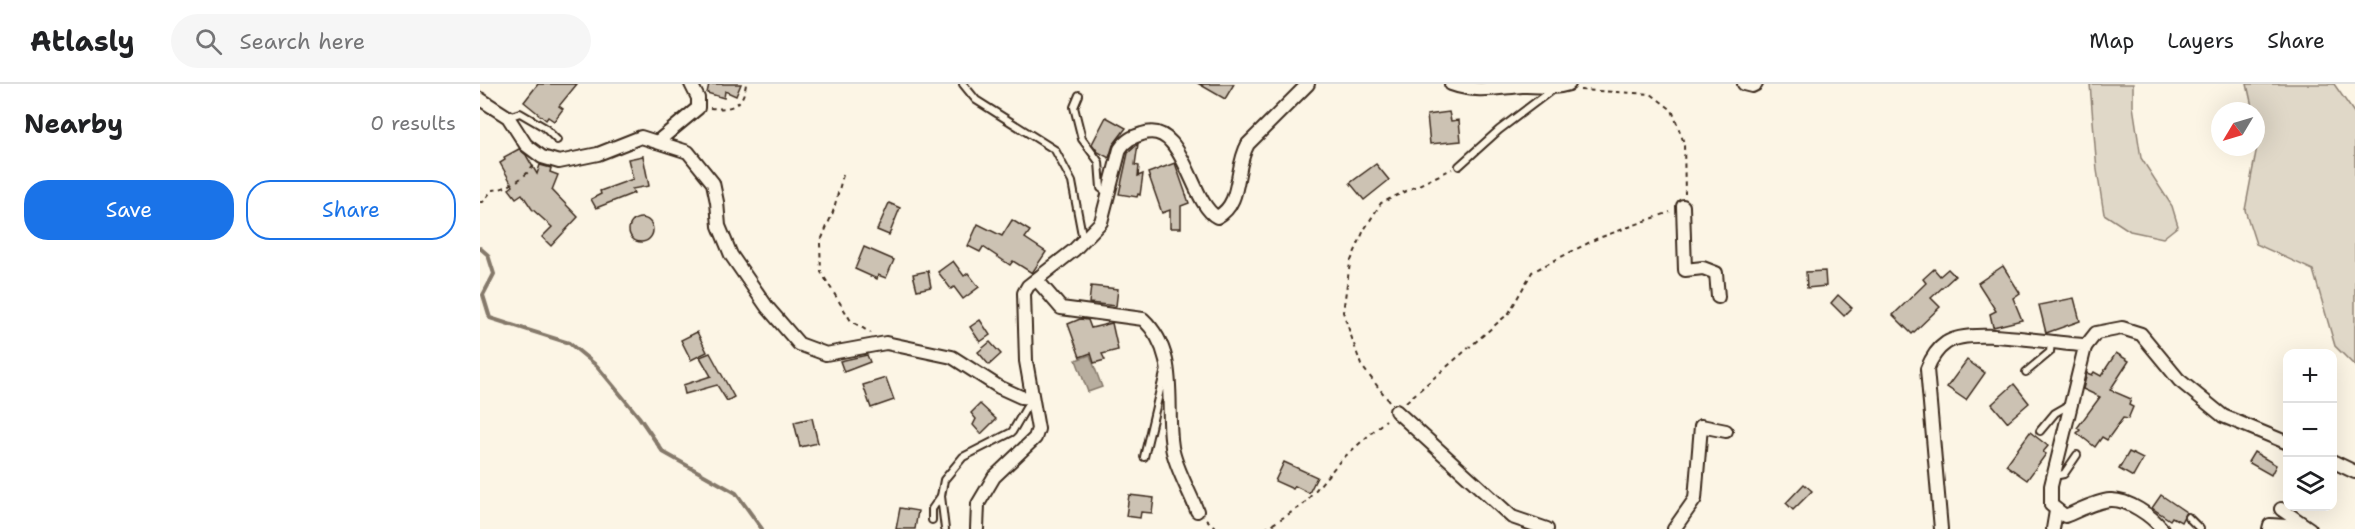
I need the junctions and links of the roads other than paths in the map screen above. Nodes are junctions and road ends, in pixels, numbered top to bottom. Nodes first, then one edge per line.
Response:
1 (691, 84) edge
2 (963, 84) edge
3 (1308, 84) edge
4 (1451, 84) edge
5 (1744, 84) edge
6 (1756, 84) edge
7 (1554, 86) edge
8 (1573, 87) edge
9 (1079, 95) dead end
10 (480, 99) edge
11 (508, 117) junction
12 (557, 140) dead end
13 (657, 142) junction
14 (1459, 166) road end
15 (1109, 194) junction
16 (1683, 206) road end
17 (1083, 241) junction
18 (1037, 280) junction
19 (1718, 297) dead end
20 (2051, 342) junction
21 (2085, 347) junction
22 (1167, 364) junction
23 (2026, 372) dead end
24 (1032, 398) junction
25 (2070, 405) junction
26 (1396, 411) road end
27 (1726, 431) dead end
28 (2040, 431) dead end
29 (2283, 441) edge
30 (2077, 455) dead end
31 (1144, 457) dead end
32 (2337, 463) edge
33 (2355, 472) edge
34 (2053, 476) junction
35 (941, 496) junction
36 (2281, 509) dead end
37 (2056, 511) junction
38 (1197, 512) road end
39 (2188, 517) dead end
40 (932, 520) dead end
41 (945, 529) edge
42 (977, 529) edge
43 (1547, 529) edge
44 (1674, 529) edge
45 (1941, 529) edge
46 (2053, 529) edge
47 (2162, 529) edge
48 (2200, 529) edge
49 (2269, 529) edge
50 (2292, 529) edge
51 (2310, 529) edge

1 - 13 street
2 - 17 lane
3 - 15 street
4 - 7 street
5 - 6 street
7 - 8 street
7 - 14 lane
9 - 15 lane
10 - 11 street
11 - 12 lane
11 - 13 street
13 - 24 street
15 - 17 street
16 - 19 street
17 - 18 street
18 - 22 street
18 - 24 street
20 - 21 street
20 - 23 lane
20 - 45 street
21 - 25 street
21 - 29 street
22 - 31 lane
22 - 38 street
24 - 35 lane
24 - 42 street
25 - 28 lane
25 - 34 street
26 - 43 street
27 - 44 street
30 - 34 lane
32 - 33 street
34 - 37 street
35 - 40 lane
35 - 41 lane
36 - 51 street
37 - 46 street
37 - 47 street
39 - 48 lane
49 - 50 street

